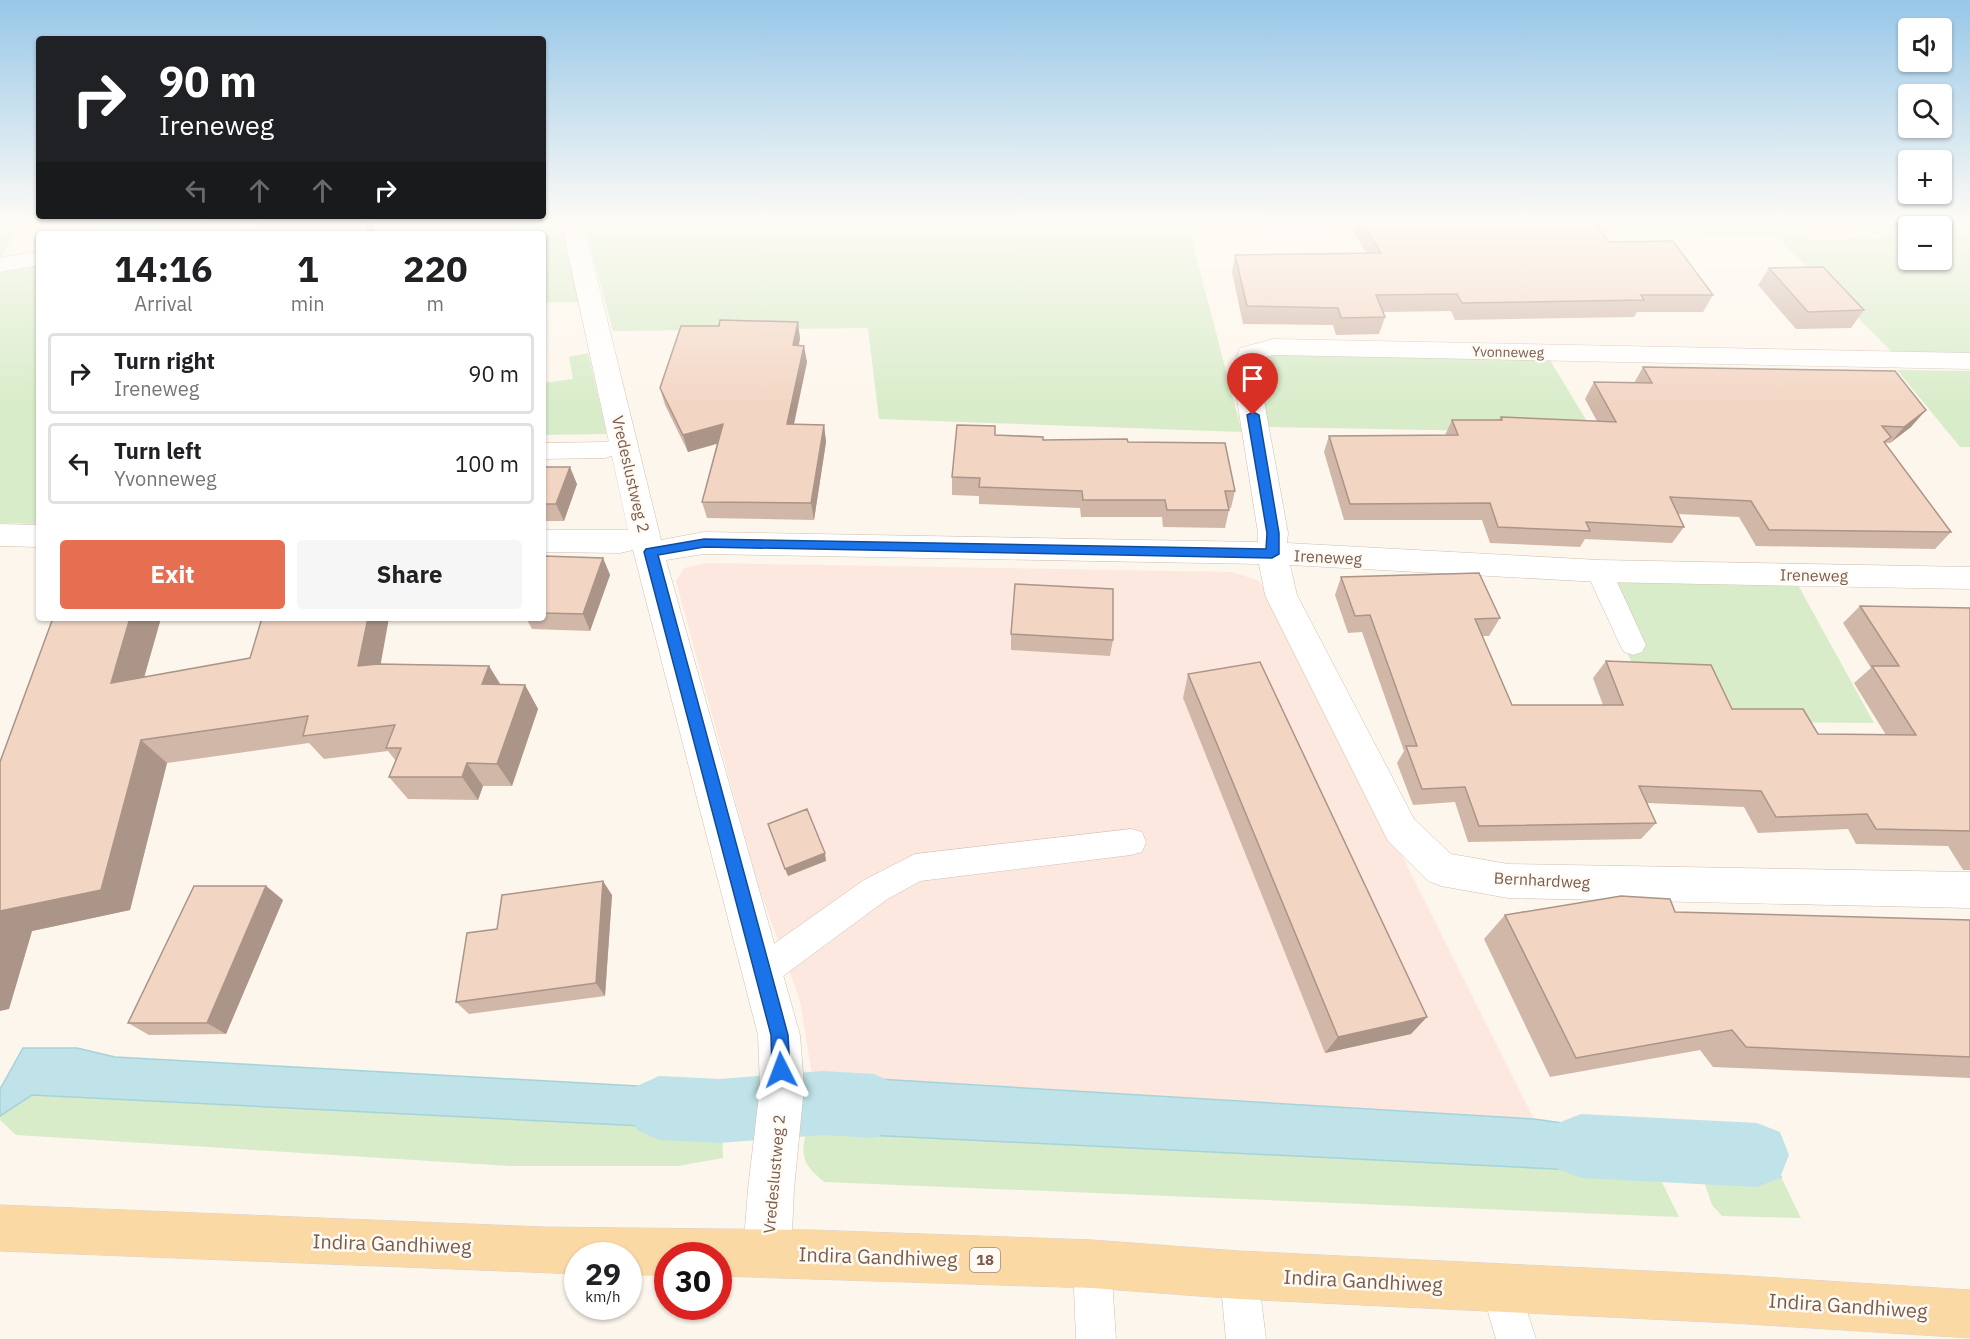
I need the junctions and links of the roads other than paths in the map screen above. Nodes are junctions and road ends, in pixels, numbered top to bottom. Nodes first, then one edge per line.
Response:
1 (586, 283) edge
2 (1970, 361) edge
3 (624, 446) junction
4 (546, 451) edge
5 (0, 535) edge
6 (36, 536) edge
7 (546, 541) edge
8 (648, 545) junction
9 (1272, 554) junction
10 (1599, 571) junction
11 (1970, 578) edge
12 (1633, 645) dead end
13 (1131, 842) dead end
14 (1970, 890) edge
15 (763, 972) junction
16 (0, 1228) edge
17 (767, 1254) junction
18 (1092, 1264) junction
19 (1239, 1275) junction
20 (1501, 1288) junction
21 (1970, 1314) edge
22 (1096, 1339) edge
23 (1246, 1339) edge
24 (1516, 1339) edge

1 - 3 street, Vredeslustweg 2
2 - 9 street, Yvonneweg
3 - 4 lane
3 - 8 street, Vredeslustweg 2
5 - 6 street
7 - 8 street, Ireneweg
8 - 9 street, Ireneweg
8 - 15 street, Vredeslustweg 2
9 - 10 street, Ireneweg
9 - 14 street, Bernhardweg
10 - 11 street, Ireneweg
10 - 12 lane
13 - 15 lane
15 - 17 street, Vredeslustweg 2
16 - 17 main road, Indira Gandhiweg / 18
17 - 18 main road, Indira Gandhiweg / 18
18 - 19 main road, Indira Gandhiweg / 18
18 - 22 lane
19 - 20 main road, Indira Gandhiweg / 18
19 - 23 lane
20 - 21 main road, Indira Gandhiweg / 18
20 - 24 lane

